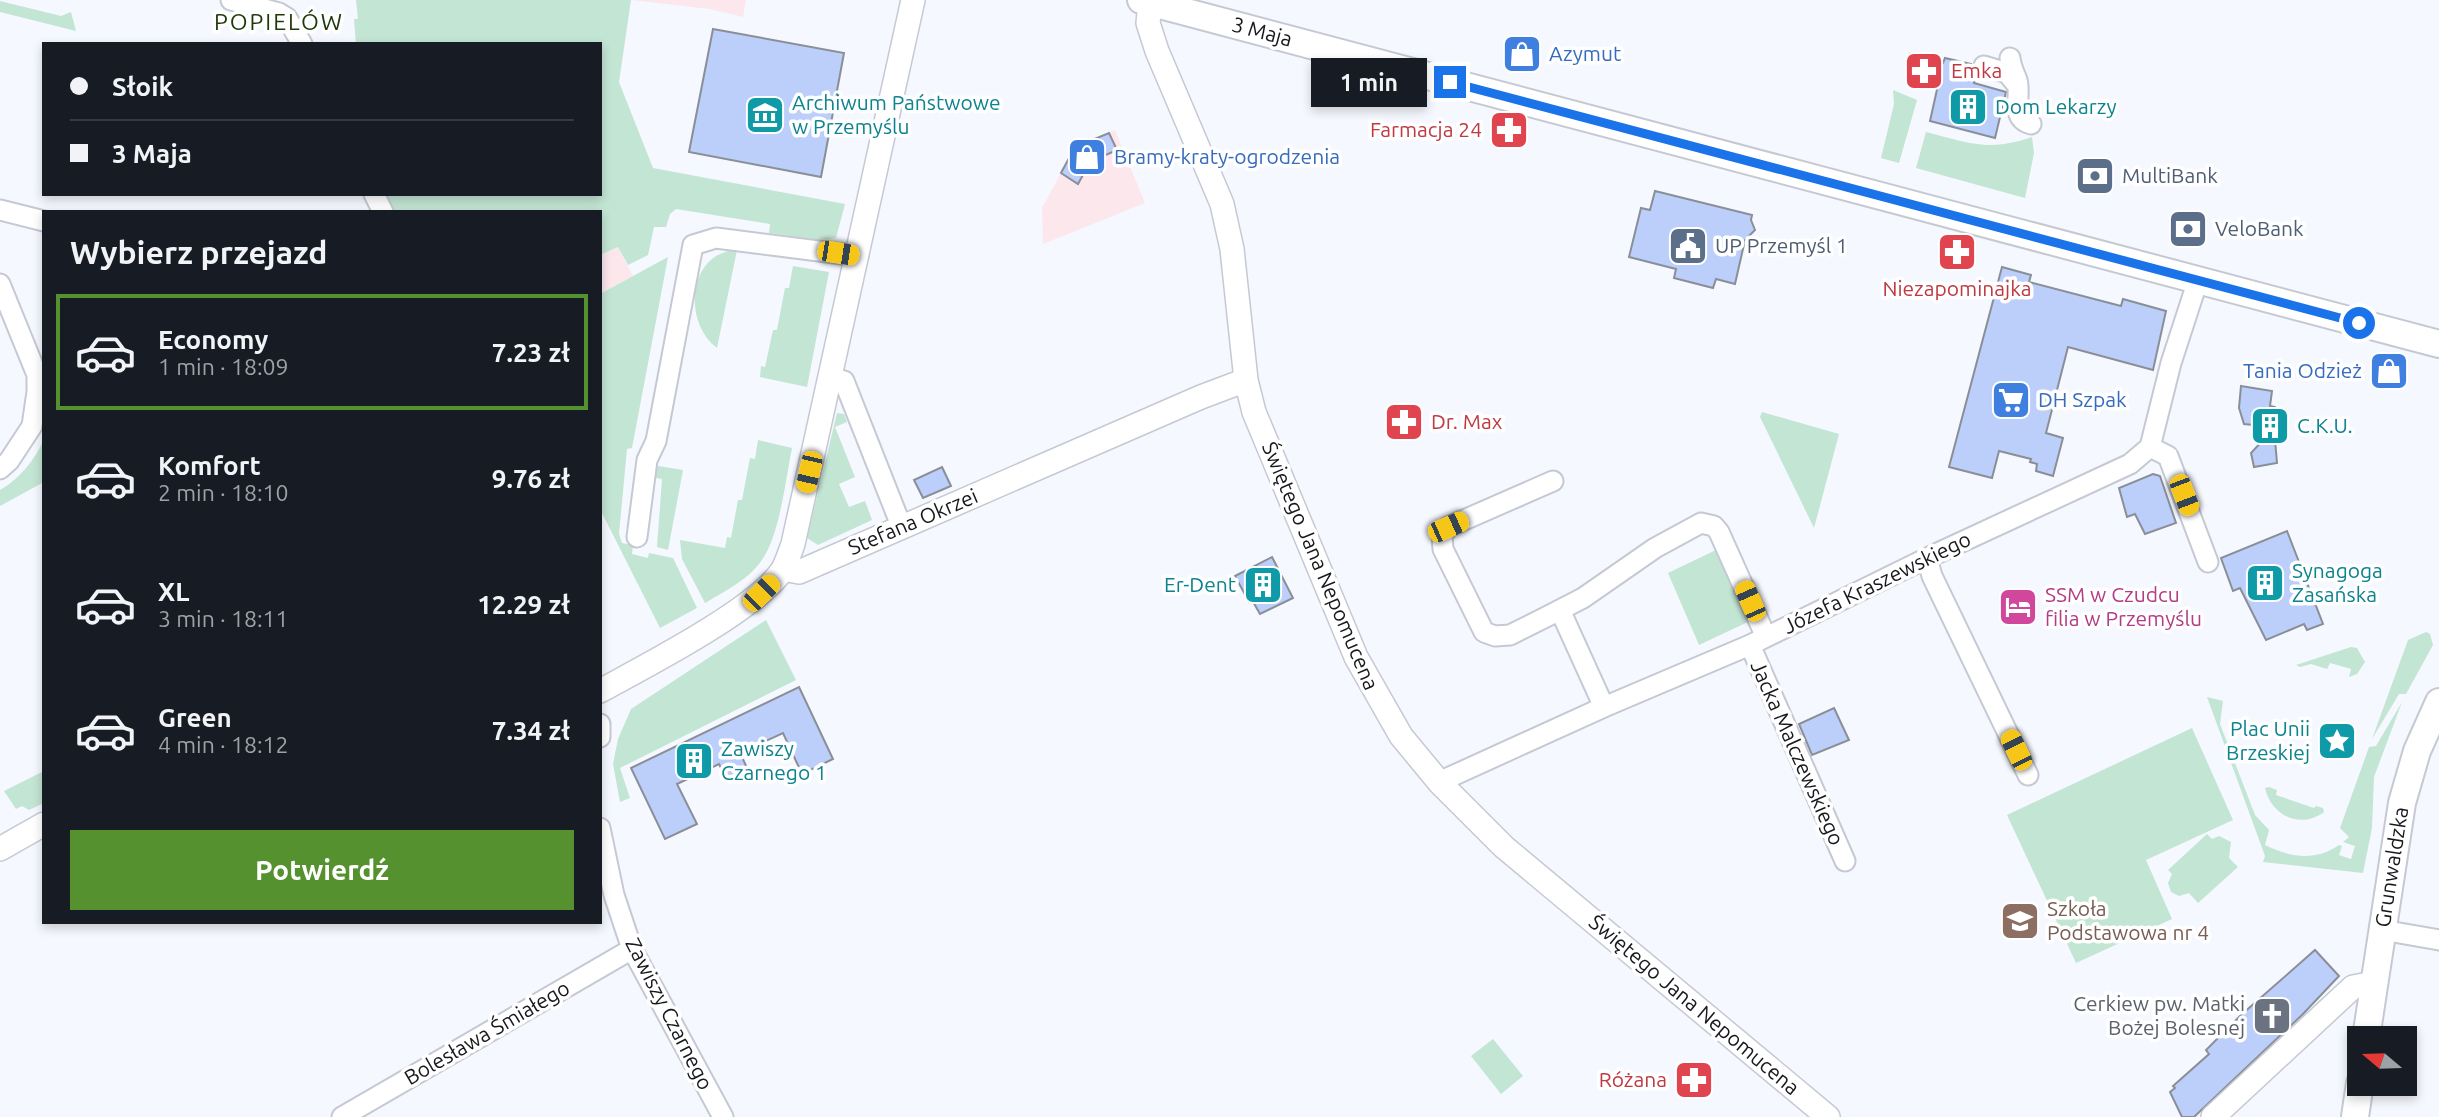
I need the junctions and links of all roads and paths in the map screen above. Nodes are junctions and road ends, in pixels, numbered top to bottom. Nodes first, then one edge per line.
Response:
1 (231, 0) edge
2 (913, 0) edge
3 (1146, 1) edge
4 (301, 42) edge
5 (2014, 57) dead end
6 (1984, 66) dead end
7 (2017, 83) junction
8 (2031, 124) dead end
9 (0, 210) edge
10 (42, 220) edge
11 (858, 256) junction
12 (2198, 280) junction
13 (0, 284) edge
14 (2439, 344) edge
15 (831, 377) junction
16 (1246, 380) junction
17 (2150, 447) junction
18 (0, 469) edge
19 (1553, 481) dead end
20 (902, 528) junction
21 (637, 537) dead end
22 (1927, 558) junction
23 (2208, 562) dead end
24 (783, 569) junction
25 (1560, 610) junction
26 (1758, 641) junction
27 (602, 690) edge
28 (2439, 702) edge
29 (1604, 707) junction
30 (2028, 775) dead end
31 (1439, 782) junction
32 (42, 825) edge
33 (602, 838) edge
34 (0, 849) edge
35 (1845, 861) dead end
36 (2382, 930) junction
37 (2439, 940) edge
38 (632, 949) junction
39 (2374, 983) junction
40 (2368, 1026) edge
41 (2358, 1096) edge
42 (342, 1117) edge
43 (723, 1117) edge
44 (1828, 1117) edge
45 (2213, 1117) edge
46 (2355, 1117) edge

1 - 4 street
2 - 11 street
3 - 12 main road, 3 Maja
3 - 16 street, Świętego Jana Nepomucena
5 - 7 street
6 - 7 street
7 - 8 street
9 - 10 street
11 - 15 street
11 - 21 street
12 - 14 main road, 3 Maja
12 - 17 street
13 - 18 street
15 - 20 street
15 - 24 street
16 - 20 street, Stefana Okrzei
16 - 31 street, Świętego Jana Nepomucena
17 - 22 street, Józefa Kraszewskiego
17 - 23 street
19 - 25 street
20 - 24 street, Stefana Okrzei
22 - 26 street, Józefa Kraszewskiego
22 - 30 street
24 - 27 street
25 - 26 street, Jacka Malczewskiego
25 - 29 street
26 - 29 street, Józefa Kraszewskiego
26 - 35 street, Jacka Malczewskiego
28 - 36 main road, Grunwaldzka
29 - 31 street, Józefa Kraszewskiego
31 - 44 street, Świętego Jana Nepomucena
32 - 34 street
33 - 38 street, Zawiszy Czarnego
36 - 37 street
36 - 39 main road, Grunwaldzka
38 - 42 street, Bolesława Śmiałego
38 - 43 street, Zawiszy Czarnego
39 - 40 main road, Grunwaldzka
39 - 45 street
41 - 46 main road

